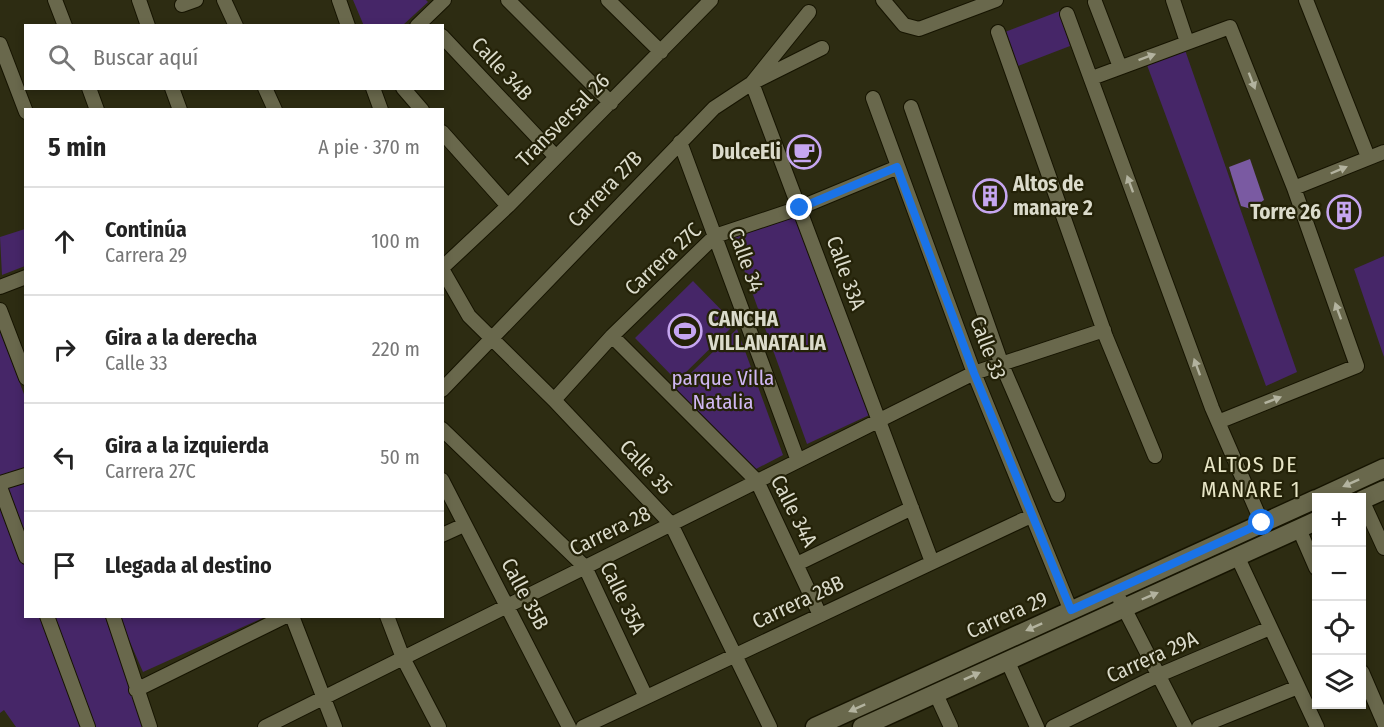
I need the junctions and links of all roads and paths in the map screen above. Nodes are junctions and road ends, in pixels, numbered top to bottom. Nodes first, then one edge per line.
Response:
1 (55, 0) edge
2 (139, 0) edge
3 (196, 0) edge
4 (224, 0) edge
5 (339, 0) edge
6 (444, 0) edge
7 (508, 0) edge
8 (608, 0) edge
9 (710, 0) edge
10 (884, 0) edge
11 (996, 0) edge
12 (1173, 0) edge
13 (1306, 0) edge
14 (1095, 2) dead end
15 (182, 5) dead end
16 (809, 12) dead end
17 (1067, 14) dead end
18 (425, 23) edge
19 (64, 24) edge
20 (147, 24) edge
21 (235, 24) edge
22 (347, 24) edge
23 (998, 33) dead end
24 (444, 38) edge
25 (1187, 42) junction
26 (0, 44) edge
27 (822, 48) dead end
28 (661, 52) junction
29 (1120, 67) junction
30 (1092, 78) junction
31 (752, 83) junction
32 (90, 90) edge
33 (173, 90) edge
34 (266, 90) edge
35 (374, 90) edge
36 (405, 90) edge
37 (873, 98) dead end
38 (611, 103) junction
39 (911, 107) dead end
40 (24, 108) edge
41 (97, 108) edge
42 (179, 108) edge
43 (274, 108) edge
44 (380, 108) edge
45 (420, 108) edge
46 (444, 134) edge
47 (680, 142) junction
48 (1384, 152) edge
49 (556, 157) junction
50 (1368, 157) junction
51 (897, 167) junction
52 (1294, 189) junction
53 (508, 206) junction
54 (800, 208) junction
55 (715, 236) junction
56 (444, 266) edge
57 (444, 272) edge
58 (24, 278) edge
59 (0, 287) edge
60 (0, 310) edge
61 (1104, 330) junction
62 (612, 336) junction
63 (492, 339) junction
64 (1002, 365) junction
65 (24, 373) edge
66 (974, 373) junction
67 (444, 388) edge
68 (554, 400) junction
69 (879, 421) junction
70 (1218, 422) junction
71 (444, 431) edge
72 (1155, 456) dead end
73 (798, 461) junction
74 (1384, 468) edge
75 (24, 476) edge
76 (757, 481) junction
77 (444, 484) edge
78 (0, 485) edge
79 (1384, 490) edge
80 (1329, 493) edge
81 (1058, 495) dead end
82 (1366, 498) edge
83 (1312, 501) edge
84 (912, 508) junction
85 (1366, 509) edge
86 (1030, 516) junction
87 (1262, 523) junction
88 (1312, 523) edge
89 (671, 524) junction
90 (464, 525) junction
91 (1299, 529) junction
92 (444, 534) edge
93 (1384, 548) edge
94 (24, 551) edge
95 (1312, 557) edge
96 (1238, 558) junction
97 (932, 562) junction
98 (797, 564) junction
99 (585, 567) junction
100 (1115, 590) junction
101 (508, 605) junction
102 (1124, 607) junction
103 (1071, 610) junction
104 (820, 615) junction
105 (48, 618) edge
106 (113, 618) edge
107 (282, 618) edge
108 (293, 618) edge
109 (388, 618) edge
110 (1270, 628) junction
111 (735, 655) junction
112 (403, 658) junction
113 (1007, 660) junction
114 (1159, 675) junction
115 (1366, 681) edge
116 (1298, 687) junction
117 (136, 690) junction
118 (935, 692) junction
119 (646, 697) junction
120 (323, 698) junction
121 (1384, 723) edge
122 (88, 727) edge
123 (150, 727) edge
124 (265, 727) edge
125 (335, 727) edge
126 (439, 727) edge
127 (569, 727) edge
128 (583, 727) edge
129 (770, 727) edge
130 (815, 727) edge
131 (862, 727) edge
132 (951, 727) edge
133 (1037, 727) edge
134 (1053, 727) edge
135 (1185, 727) edge
136 (1199, 727) edge
137 (1317, 727) edge

1 - 19 street
2 - 20 street
3 - 15 street
4 - 21 street
5 - 22 street
6 - 18 street
7 - 38 street
8 - 28 street
9 - 28 street, Transversal 26
10 - 11 street
12 - 25 street
13 - 50 street
14 - 29 street
16 - 31 street
17 - 30 street
23 - 61 street
24 - 49 street, Calle 34B
29 -> 25 street
25 -> 52 street
26 - 40 street
27 - 31 street, Carrera 27B
28 - 38 street, Transversal 26
29 - 30 street
70 -> 30 street
31 - 47 street, Carrera 27B
31 - 54 street, Calle 33A
32 - 41 street
33 - 42 street
34 - 43 street
35 - 44 street
36 - 45 street
37 - 51 street, Calle 33
38 - 49 street, Transversal 26
39 - 64 street
46 - 53 street
47 - 55 street, Calle 34
47 - 63 street, Carrera 27B
48 - 50 street
49 - 53 street, Transversal 26
52 -> 50 street
51 - 54 street, Carrera 27C
51 - 66 street, Calle 33
70 -> 52 street
53 - 56 street, Transversal 26
54 - 55 street, Carrera 27C
54 - 69 street, Calle 33A
55 - 62 street, Carrera 27C
55 - 73 street, Calle 34
57 - 63 street, Calle 35
58 - 59 street
60 - 65 street
61 - 64 street, Carrera 28
61 - 72 street
62 - 68 street, Carrera 27C
62 - 76 street, Calle 34A
63 - 67 street, Carrera 27B
63 - 68 street, Calle 35
64 - 66 street, Carrera 28
64 - 81 street
66 - 69 street, Carrera 28
66 - 86 street, Calle 33
68 - 89 street, Calle 35
69 - 73 street, Carrera 28
69 - 84 street, Calle 33A
70 - 87 street
71 - 99 street, Calle 35A
73 - 76 street, Carrera 28
74 -> 80 main road, Carrera 29
75 - 78 street
76 - 89 street, Carrera 28
76 - 98 street, Calle 34A
77 - 90 street, Calle 35B
78 - 94 street
79 - 82 main road
83 - 87 main road, Carrera 29
84 - 97 street, Calle 33A
84 - 98 street
85 - 93 street
86 - 97 street, Carrera 28B
86 - 103 street, Calle 33
87 - 100 main road, Carrera 29
88 - 91 main road, Carrera 29
89 - 99 street, Carrera 28
89 - 111 street, Calle 35
90 - 92 street
90 - 101 street, Calle 35B
91 - 95 street
91 - 96 main road, Carrera 29
102 -> 96 main road, Carrera 29
96 - 110 street
97 - 104 street, Carrera 28B
98 - 104 street, Calle 34A
99 - 101 street, Carrera 28
99 - 119 street, Calle 35A
100 - 102 street
100 - 103 main road, Carrera 29
101 - 112 street, Carrera 28
101 - 127 street, Calle 35B
102 - 113 main road, Carrera 29
102 - 114 street
103 -> 130 main road, Carrera 29
104 - 111 street, Carrera 28B
105 - 122 street
106 - 117 street
107 - 117 street
108 - 120 street
109 - 112 street
110 - 114 street, Carrera 29A
110 - 116 street
111 - 119 street, Carrera 28B
111 - 129 street, Calle 35
112 - 120 street, Carrera 28
112 - 126 street
118 -> 113 main road, Carrera 29
113 - 133 street
114 - 134 street, Carrera 29A
114 - 135 street
115 - 121 street
116 - 136 street
116 - 137 street
117 - 123 street
118 - 131 main road, Carrera 29
118 - 132 street
119 - 128 street, Carrera 28B
120 - 124 street, Carrera 28
120 - 125 street

